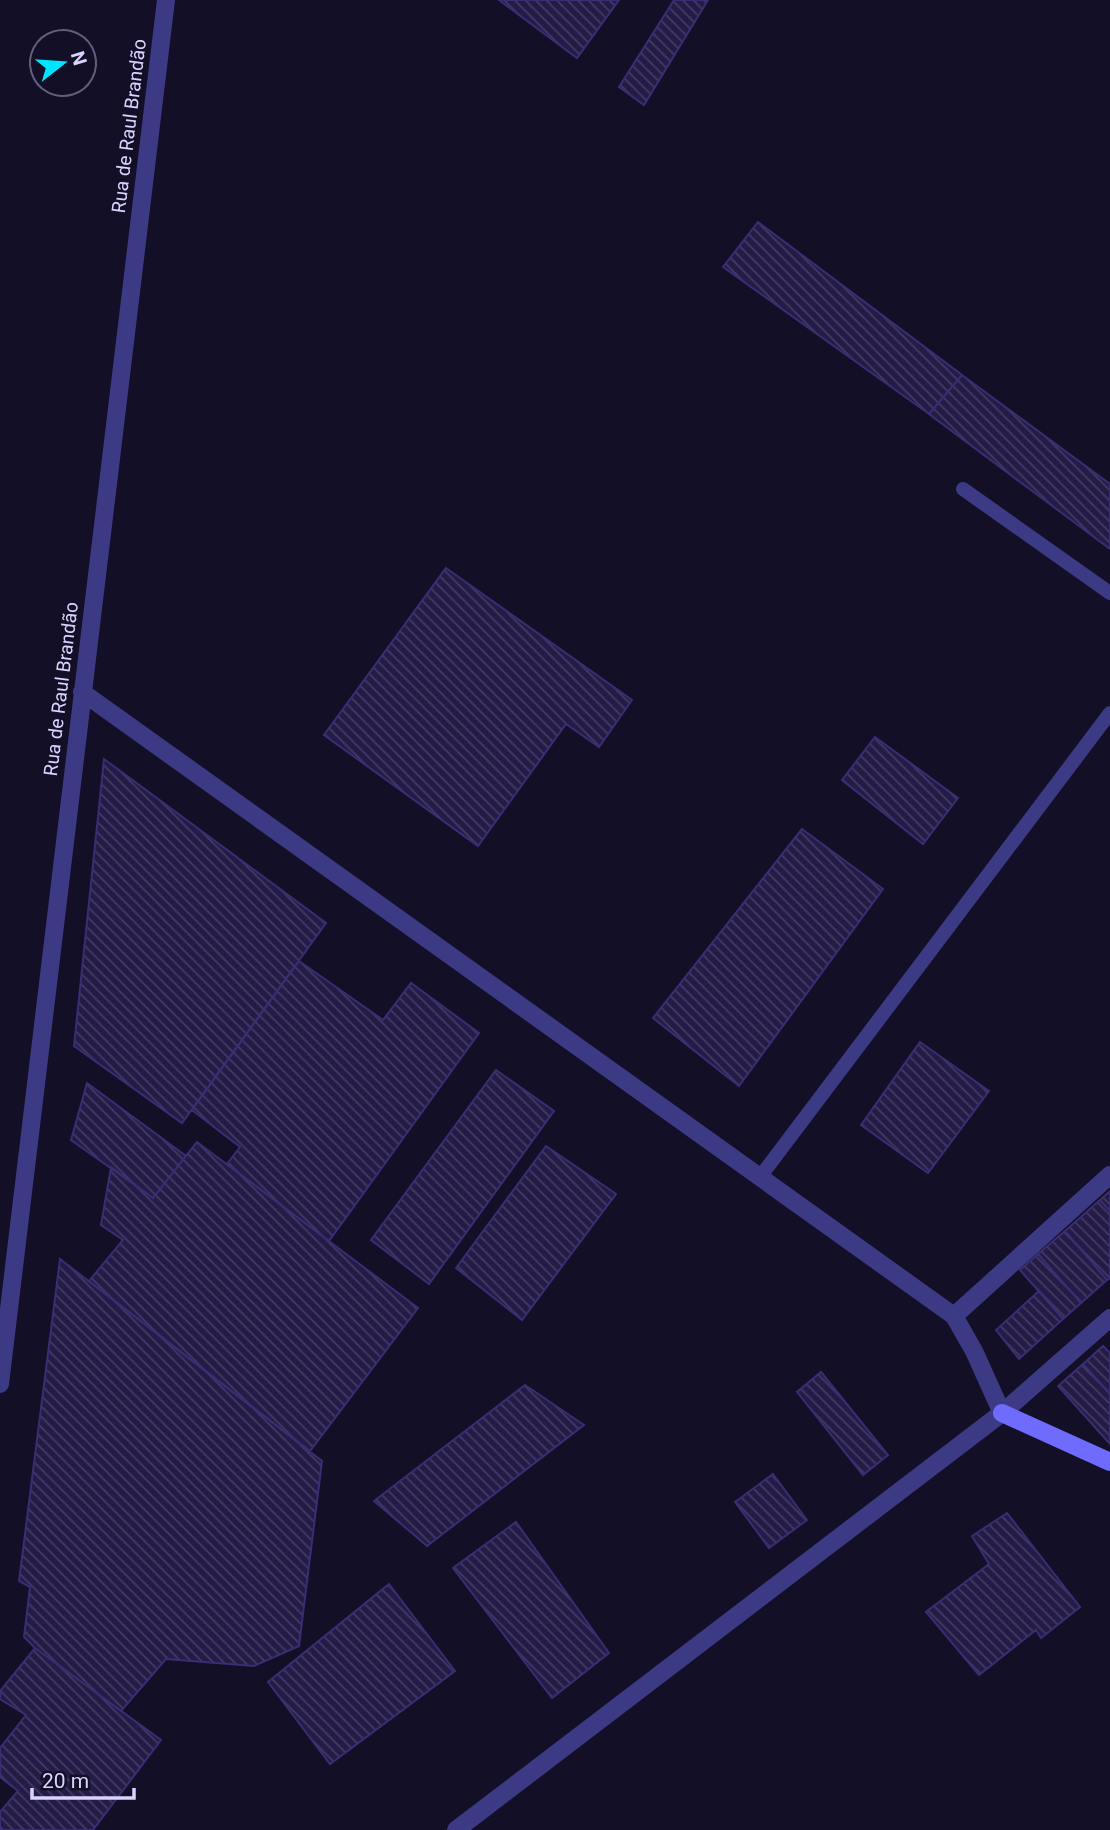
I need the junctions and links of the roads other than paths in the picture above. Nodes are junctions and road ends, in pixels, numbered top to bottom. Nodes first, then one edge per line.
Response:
1 (166, 0) edge
2 (963, 489) dead end
3 (1110, 593) edge
4 (82, 692) junction
5 (1110, 713) edge
6 (1110, 1175) edge
7 (760, 1177) junction
8 (954, 1316) junction
9 (1110, 1318) edge
10 (0, 1384) edge
11 (1002, 1413) junction
12 (1110, 1462) edge
13 (456, 1830) edge

1 - 4 street, Rua de Raul Brandão
2 - 3 lane
4 - 7 street
4 - 10 street, Rua de Raul Brandão
5 - 7 lane
6 - 8 street
7 - 8 street
8 - 11 street
9 - 11 street
11 - 12 street
11 - 13 street

